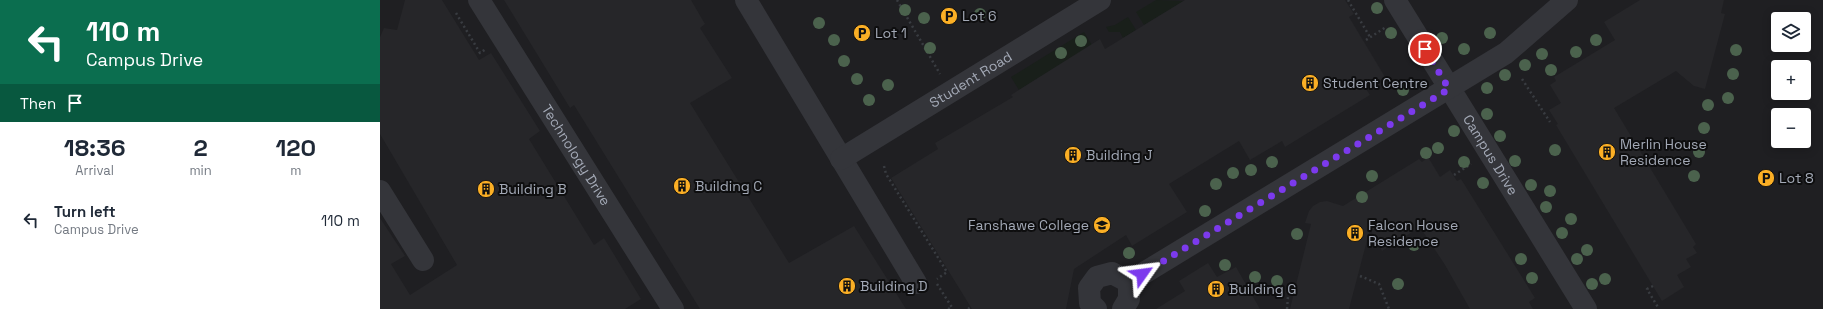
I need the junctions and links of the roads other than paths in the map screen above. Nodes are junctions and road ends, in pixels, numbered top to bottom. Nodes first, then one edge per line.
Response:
1 (479, 0) edge
2 (746, 0) edge
3 (1100, 0) edge
4 (1395, 0) edge
5 (1567, 0) edge
6 (1449, 89) junction
7 (841, 159) junction
8 (380, 191) edge
9 (423, 260) dead end
10 (925, 282) road end
11 (1129, 282) junction
12 (674, 309) edge
13 (1096, 309) edge
14 (1123, 309) edge
15 (1586, 309) edge

1 - 12 lane, Technology Drive
2 - 7 lane
3 - 7 lane, Student Road
4 - 6 lane, Campus Drive
5 - 6 lane
6 - 11 lane
6 - 15 lane, Campus Drive
7 - 10 lane
8 - 9 lane
11 - 13 lane
11 - 14 lane

